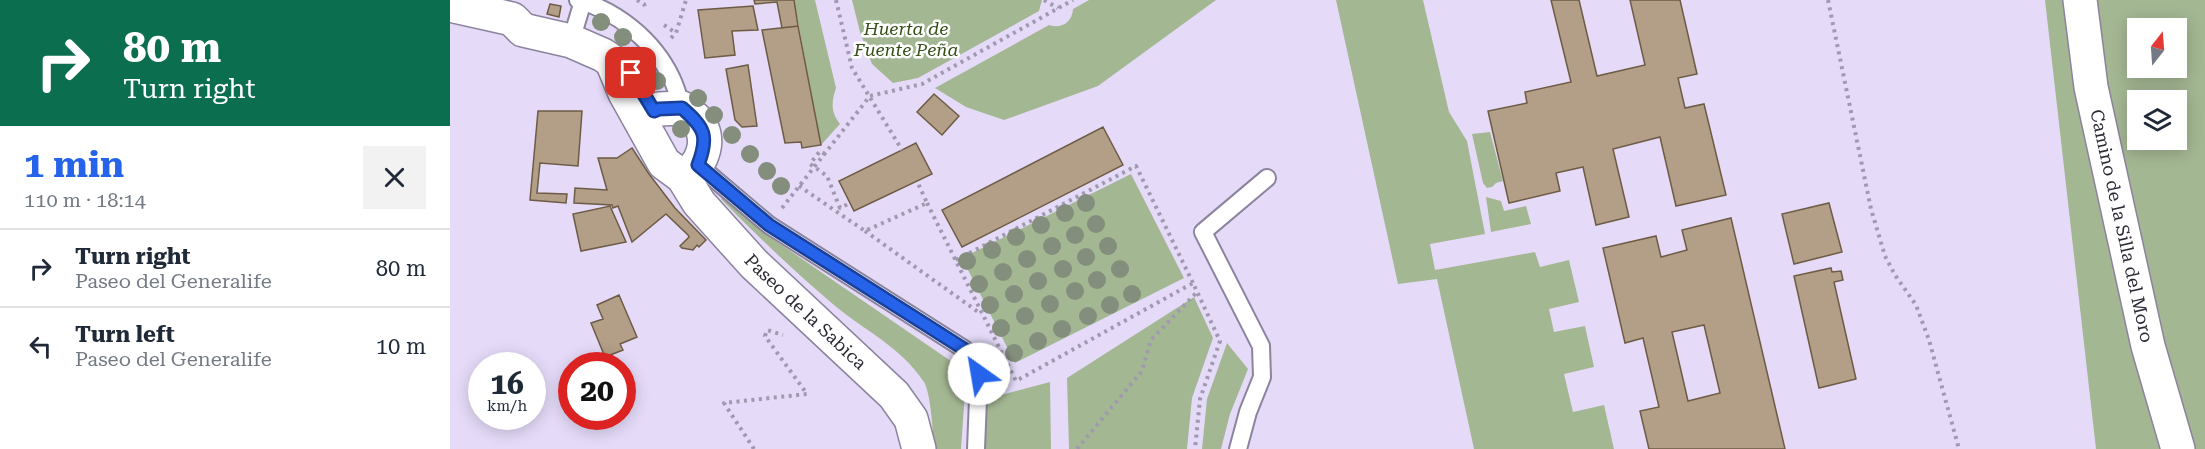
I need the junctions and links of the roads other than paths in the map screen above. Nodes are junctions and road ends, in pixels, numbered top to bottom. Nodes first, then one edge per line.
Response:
1 (2080, 0) edge
2 (580, 1) edge
3 (450, 5) edge
4 (450, 22) edge
5 (523, 30) junction
6 (571, 41) junction
7 (613, 64) junction
8 (668, 109) junction
9 (690, 171) junction
10 (1267, 178) dead end
11 (920, 449) edge
12 (976, 449) edge
13 (1238, 449) edge
14 (2178, 449) edge

1 - 14 street, Camino de la Silla del Moro
2 - 6 lane
2 - 8 lane
3 - 5 street
4 - 5 street
5 - 6 street
6 - 7 street
7 - 8 street
7 - 9 street
8 - 9 street
9 - 11 street, Paseo de la Sabica
9 - 12 lane
10 - 13 lane

